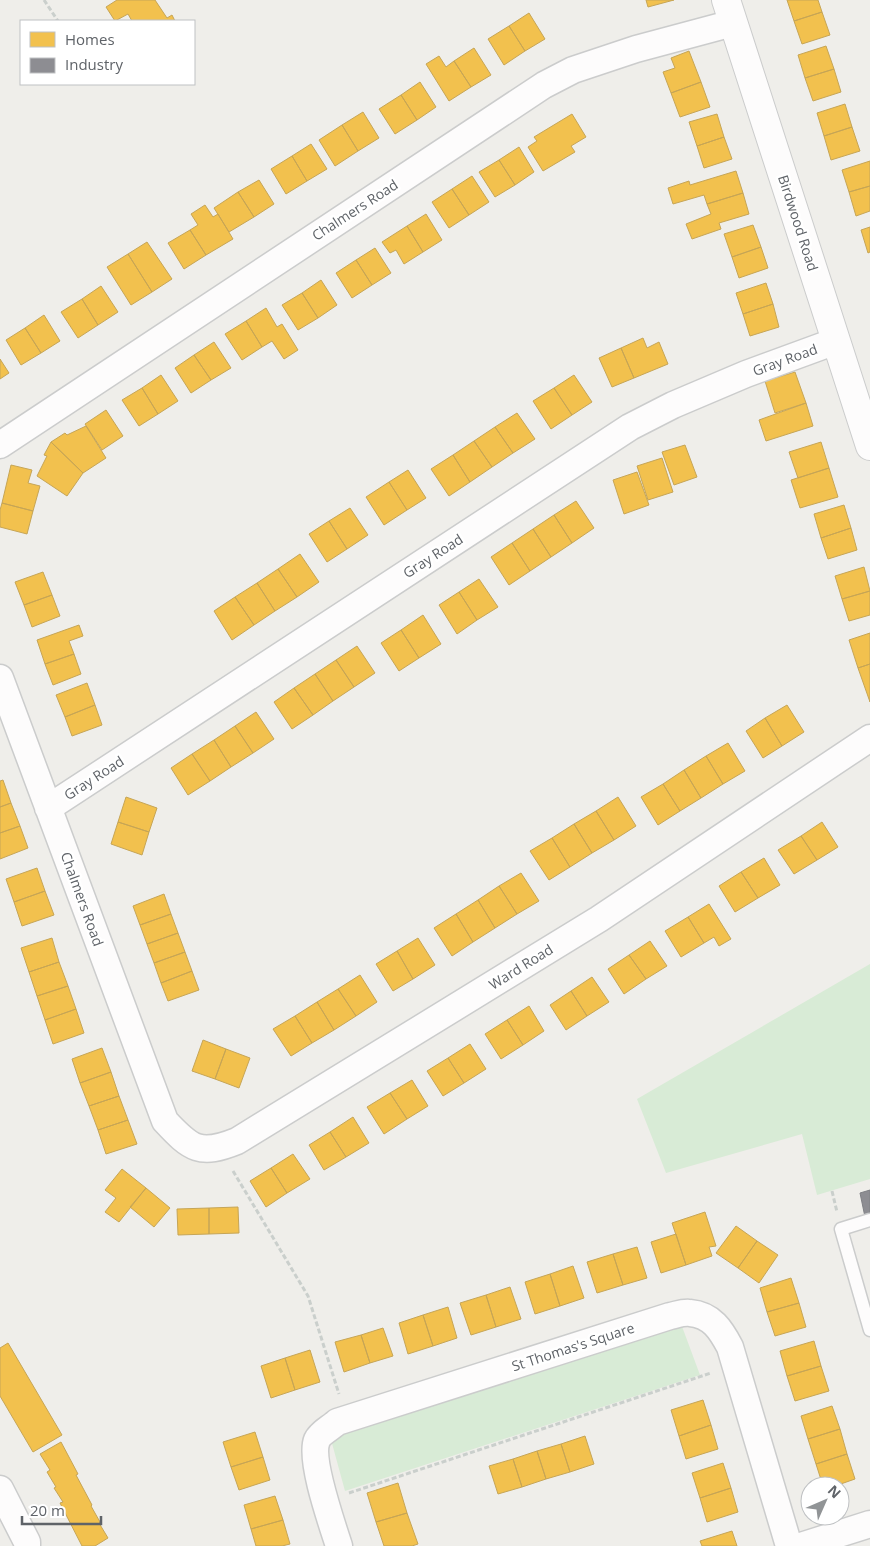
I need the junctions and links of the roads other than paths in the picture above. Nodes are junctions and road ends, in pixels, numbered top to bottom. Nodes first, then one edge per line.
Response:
1 (730, 11) edge
2 (836, 342) junction
3 (0, 445) edge
4 (870, 446) edge
5 (0, 678) edge
6 (870, 738) edge
7 (48, 808) junction
8 (165, 1120) joint
9 (870, 1220) edge
10 (870, 1330) edge
11 (0, 1490) edge
12 (870, 1524) edge
13 (28, 1546) edge
14 (339, 1546) edge
15 (789, 1546) edge
16 (802, 1546) edge

1 - 2 street, Birdwood Road
1 - 3 street, Chalmers Road
2 - 4 street, Birdwood Road
2 - 7 street, Gray Road
5 - 7 street, Chalmers Road
6 - 8 street, Ward Road
7 - 8 street, Chalmers Road
9 - 10 lane
11 - 13 street
12 - 16 street
14 - 15 street, St Thomas's Square

